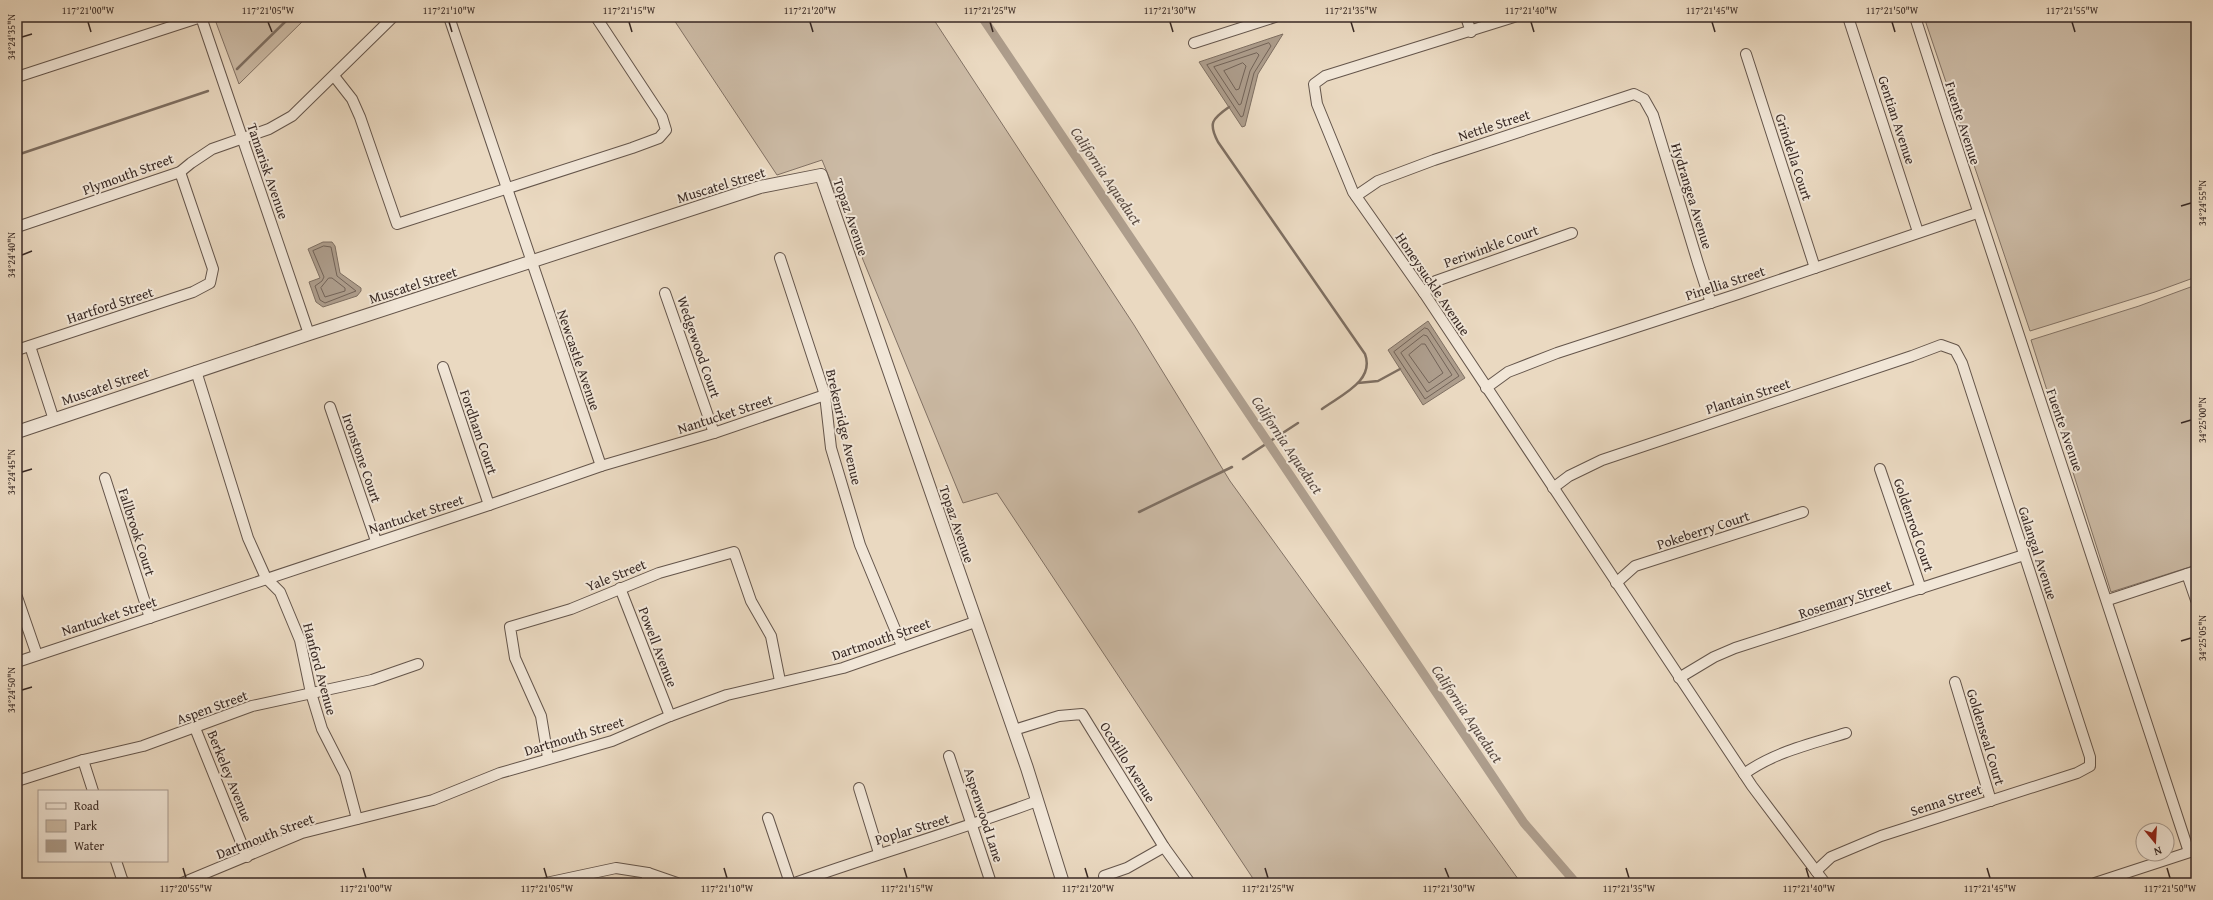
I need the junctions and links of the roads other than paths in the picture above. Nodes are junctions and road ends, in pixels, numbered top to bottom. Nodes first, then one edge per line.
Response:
1 (201, 17) edge
2 (393, 17) edge
3 (449, 17) edge
4 (596, 17) edge
5 (1275, 17) edge
6 (1466, 17) edge
7 (1514, 17) edge
8 (1848, 17) edge
9 (1915, 17) edge
10 (1471, 32) junction
11 (1194, 43) dead end
12 (1746, 54) dead end
13 (334, 76) junction
14 (17, 77) edge
15 (1644, 99) joint
16 (243, 138) junction
17 (180, 172) junction
18 (821, 175) joint
19 (508, 188) junction
20 (1356, 196) junction
21 (1977, 213) junction
22 (17, 227) edge
23 (1918, 232) junction
24 (1572, 233) dead end
25 (780, 258) dead end
26 (532, 262) junction
27 (1815, 268) junction
28 (665, 293) dead end
29 (1424, 293) junction
30 (1712, 303) junction
31 (309, 334) junction
32 (30, 346) junction
33 (17, 350) edge
34 (1955, 350) joint
35 (443, 368) dead end
36 (196, 371) junction
37 (1486, 388) junction
38 (825, 395) junction
39 (330, 407) dead end
40 (54, 420) junction
41 (17, 432) edge
42 (714, 433) junction
43 (600, 466) junction
44 (1880, 468) dead end
45 (105, 478) dead end
46 (1553, 488) junction
47 (489, 505) junction
48 (1803, 512) dead end
49 (376, 541) junction
50 (2024, 555) junction
51 (2192, 572) edge
52 (266, 578) junction
53 (1616, 583) junction
54 (620, 588) junction
55 (1921, 590) junction
56 (17, 597) edge
57 (2108, 600) junction
58 (2196, 600) edge
59 (150, 618) junction
60 (975, 622) junction
61 (902, 646) junction
62 (37, 654) junction
63 (17, 662) edge
64 (418, 664) dead end
65 (1679, 678) junction
66 (780, 681) junction
67 (1955, 682) dead end
68 (311, 693) junction
69 (670, 716) junction
70 (195, 728) junction
71 (1014, 730) junction
72 (1846, 733) dead end
73 (949, 756) dead end
74 (548, 758) junction
75 (83, 760) junction
76 (2090, 766) joint
77 (1744, 774) junction
78 (17, 781) edge
79 (859, 788) dead end
80 (93, 790) edge
81 (1037, 801) junction
82 (1991, 801) junction
83 (768, 818) dead end
84 (357, 819) junction
85 (973, 825) junction
86 (1164, 847) junction
87 (2193, 851) edge
88 (879, 853) junction
89 (247, 857) junction
90 (116, 862) edge
91 (1816, 871) junction
92 (648, 873) junction
93 (1104, 876) dead end
94 (125, 883) edge
95 (182, 883) edge
96 (546, 883) edge
97 (646, 883) edge
98 (677, 883) edge
99 (790, 883) edge
100 (795, 883) edge
101 (991, 883) edge
102 (1063, 883) edge
103 (1190, 883) edge
104 (1825, 883) edge
105 (2095, 883) edge

1 - 14 street
1 - 16 street, Tamarisk Avenue
2 - 13 street, Plymouth Street
3 - 19 street, Newcastle Avenue
4 - 19 street
5 - 11 street
6 - 10 street
7 - 10 street
8 - 23 street, Gentian Avenue
9 - 21 street, Fuente Avenue
10 - 20 street, Honeysuckle Avenue
12 - 27 street, Grindella Court
13 - 16 street, Plymouth Street
13 - 19 street
15 - 20 street, Nettle Street
15 - 30 street, Hydrangea Avenue
16 - 17 street, Plymouth Street
16 - 31 street, Tamarisk Avenue
17 - 22 street, Plymouth Street
17 - 32 street, Hartford Street
18 - 26 street, Muscatel Street
18 - 60 street, Topaz Avenue
19 - 26 street, Newcastle Avenue
20 - 29 street, Honeysuckle Avenue
21 - 23 street, Pinellia Street
21 - 57 street, Fuente Avenue
23 - 27 street, Pinellia Street
24 - 29 street, Periwinkle Court
25 - 38 street, Brekenridge Avenue
26 - 31 street, Muscatel Street
26 - 43 street, Newcastle Avenue
27 - 30 street, Pinellia Street
28 - 42 street, Wedgewood Court
29 - 37 street, Honeysuckle Avenue
30 - 37 street, Pinellia Street
31 - 36 street, Muscatel Street
32 - 33 street, Hartford Street
32 - 40 street
34 - 46 street, Plantain Street
34 - 50 street, Galangal Avenue
35 - 47 street, Fordham Court
36 - 40 street, Muscatel Street
36 - 52 street, Hanford Avenue
37 - 46 street, Honeysuckle Avenue
38 - 42 street, Nantucket Street
38 - 61 street, Brekenridge Avenue
39 - 49 street, Ironstone Court
40 - 41 street, Muscatel Street
42 - 43 street, Nantucket Street
43 - 47 street, Nantucket Street
44 - 55 street, Goldenrod Court
45 - 59 street, Fallbrook Court
46 - 53 street, Honeysuckle Avenue
47 - 49 street, Nantucket Street
48 - 53 street, Pokeberry Court
49 - 52 street, Nantucket Street
50 - 55 street, Rosemary Street
50 - 76 street, Galangal Avenue
51 - 57 street
51 - 58 street
52 - 59 street, Nantucket Street
52 - 68 street, Hanford Avenue
53 - 65 street, Honeysuckle Avenue
54 - 66 street, Yale Street
54 - 69 street, Powell Avenue
54 - 74 street, Yale Street
55 - 65 street, Rosemary Street
56 - 62 street
57 - 87 street, Fuente Avenue
59 - 62 street, Nantucket Street
60 - 61 street, Dartmouth Street
60 - 71 street, Topaz Avenue
61 - 66 street, Dartmouth Street
62 - 63 street, Nantucket Street
64 - 68 street, Aspen Street
65 - 77 street, Honeysuckle Avenue
66 - 69 street, Dartmouth Street
67 - 82 street, Goldenseal Court
68 - 70 street, Aspen Street
68 - 84 street, Hanford Avenue
69 - 74 street, Dartmouth Street
70 - 75 street, Aspen Street
70 - 89 street, Berkeley Avenue
71 - 81 street, Topaz Avenue
71 - 86 street, Ocotillo Avenue
72 - 77 street
73 - 85 street, Aspenwood Lane
74 - 84 street, Dartmouth Street
75 - 78 street, Aspen Street
75 - 80 street
76 - 82 street, Senna Street
77 - 91 street, Honeysuckle Avenue
79 - 88 street
81 - 85 street, Poplar Street
81 - 102 street, Topaz Avenue
82 - 91 street, Senna Street
83 - 99 street
84 - 89 street, Dartmouth Street
85 - 88 street, Poplar Street
85 - 101 street, Aspenwood Lane
86 - 93 street
86 - 103 street, Ocotillo Avenue
87 - 105 street
88 - 100 street, Poplar Street
89 - 95 street, Dartmouth Street
90 - 94 street
91 - 104 street, Honeysuckle Avenue
92 - 96 street
92 - 97 street
92 - 98 street

